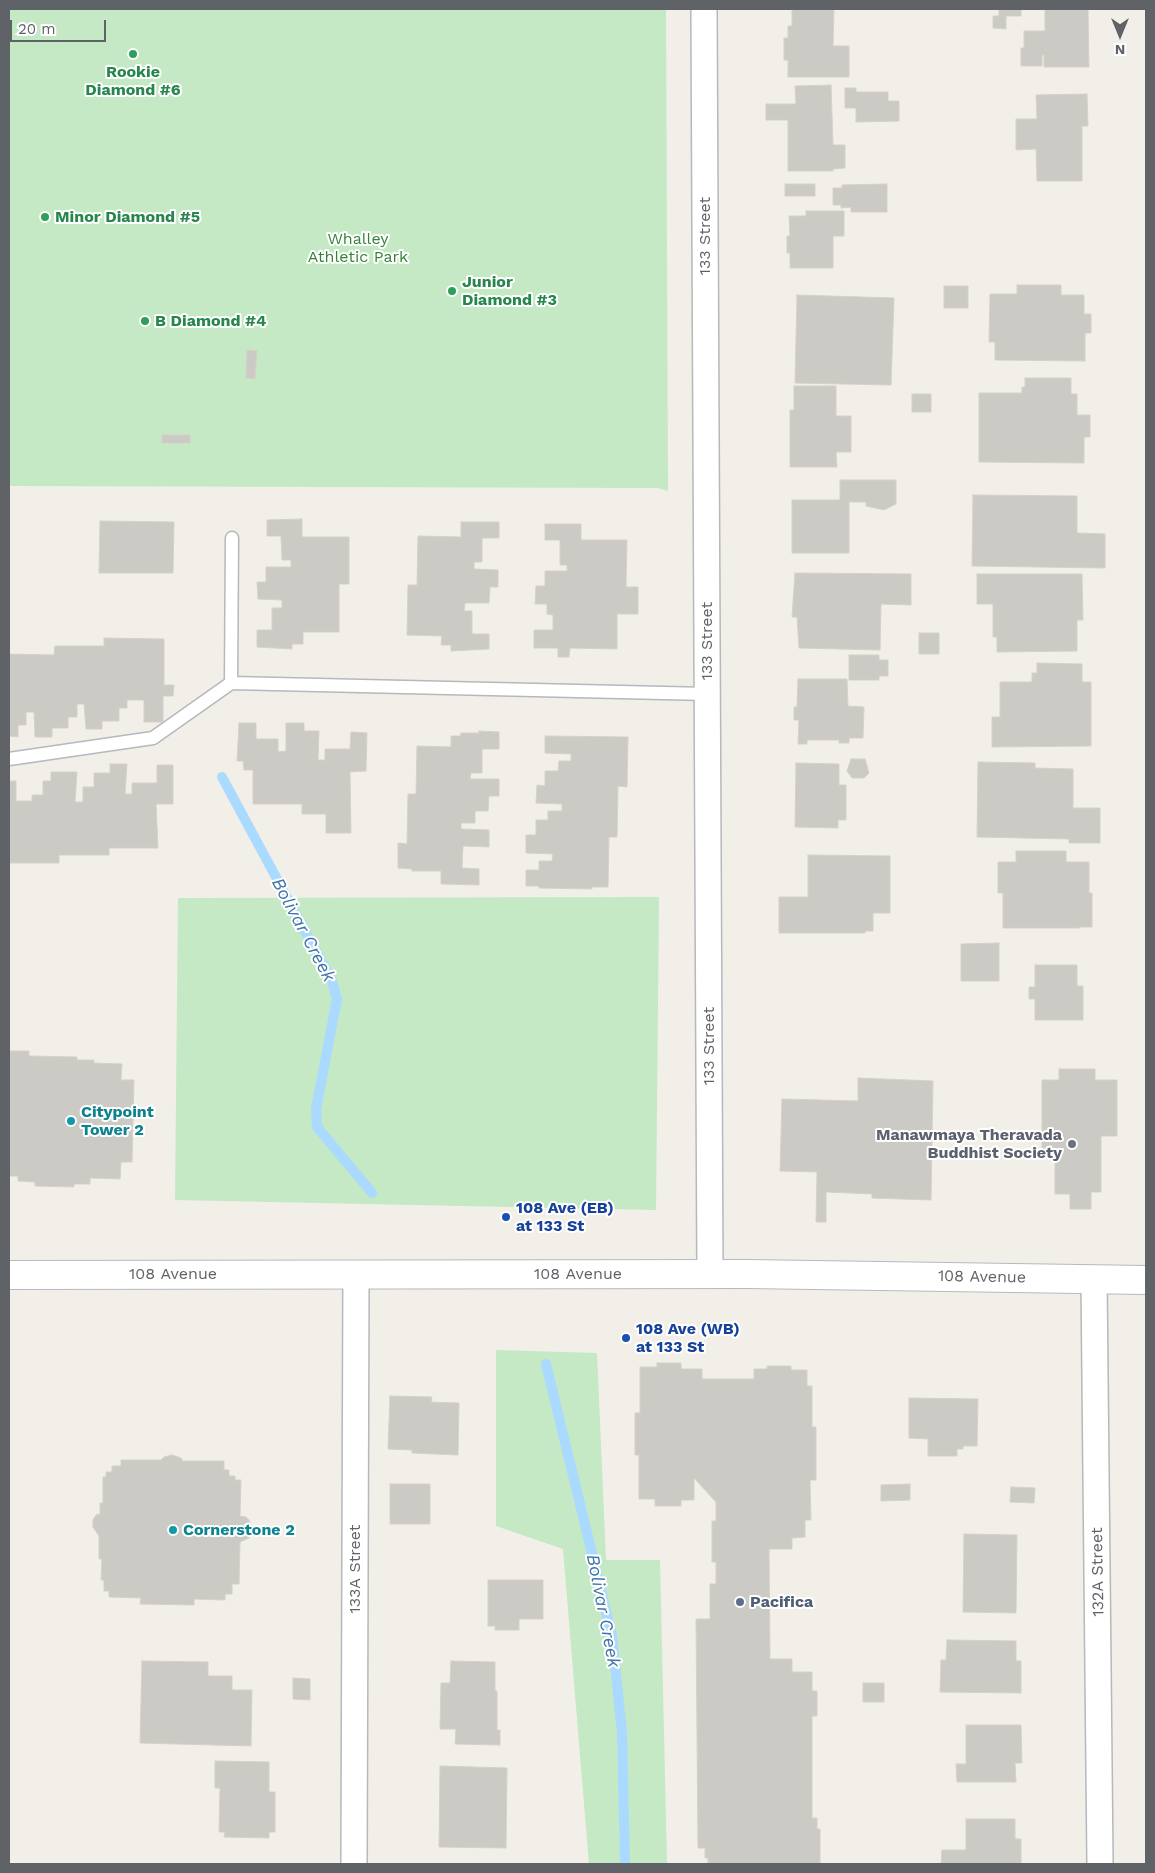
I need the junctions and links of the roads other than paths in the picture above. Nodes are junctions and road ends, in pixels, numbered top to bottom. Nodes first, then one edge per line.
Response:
1 (704, 9) edge
2 (232, 538) dead end
3 (231, 683) junction
4 (707, 694) junction
5 (9, 759) edge
6 (9, 1274) edge
7 (356, 1274) junction
8 (710, 1274) junction
9 (1094, 1279) junction
10 (1146, 1280) edge
11 (354, 1864) edge
12 (1100, 1864) edge

1 - 4 street, 133 Street
2 - 3 lane
3 - 4 lane
3 - 5 lane
4 - 8 street, 133 Street
6 - 7 main road, 108 Avenue
7 - 8 main road, 108 Avenue
7 - 11 street, 133A Street
8 - 9 main road, 108 Avenue
9 - 10 main road, 108 Avenue
9 - 12 street, 132A Street

